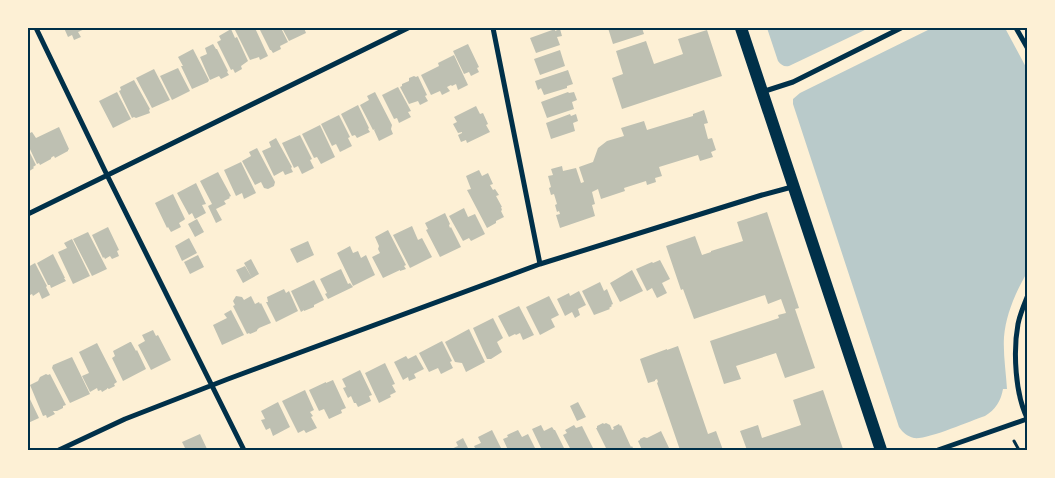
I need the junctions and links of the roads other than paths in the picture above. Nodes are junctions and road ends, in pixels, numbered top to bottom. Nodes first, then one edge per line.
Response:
1 (36, 28) edge
2 (408, 28) edge
3 (493, 28) edge
4 (741, 28) edge
5 (901, 28) edge
6 (1016, 28) edge
7 (1028, 49) edge
8 (762, 92) junction
9 (107, 175) junction
10 (793, 186) junction
11 (28, 214) edge
12 (540, 264) junction
13 (1028, 295) edge
14 (212, 385) junction
15 (1027, 419) edge
16 (58, 450) edge
17 (244, 450) edge
18 (881, 450) edge
19 (938, 450) edge

1 - 9 street
2 - 9 street
3 - 12 street
4 - 8 main road
5 - 8 street
6 - 7 street
8 - 10 main road
9 - 11 street
9 - 14 street
10 - 12 street
10 - 18 main road
12 - 14 street
13 - 15 street
14 - 16 street
14 - 17 street
15 - 19 street

